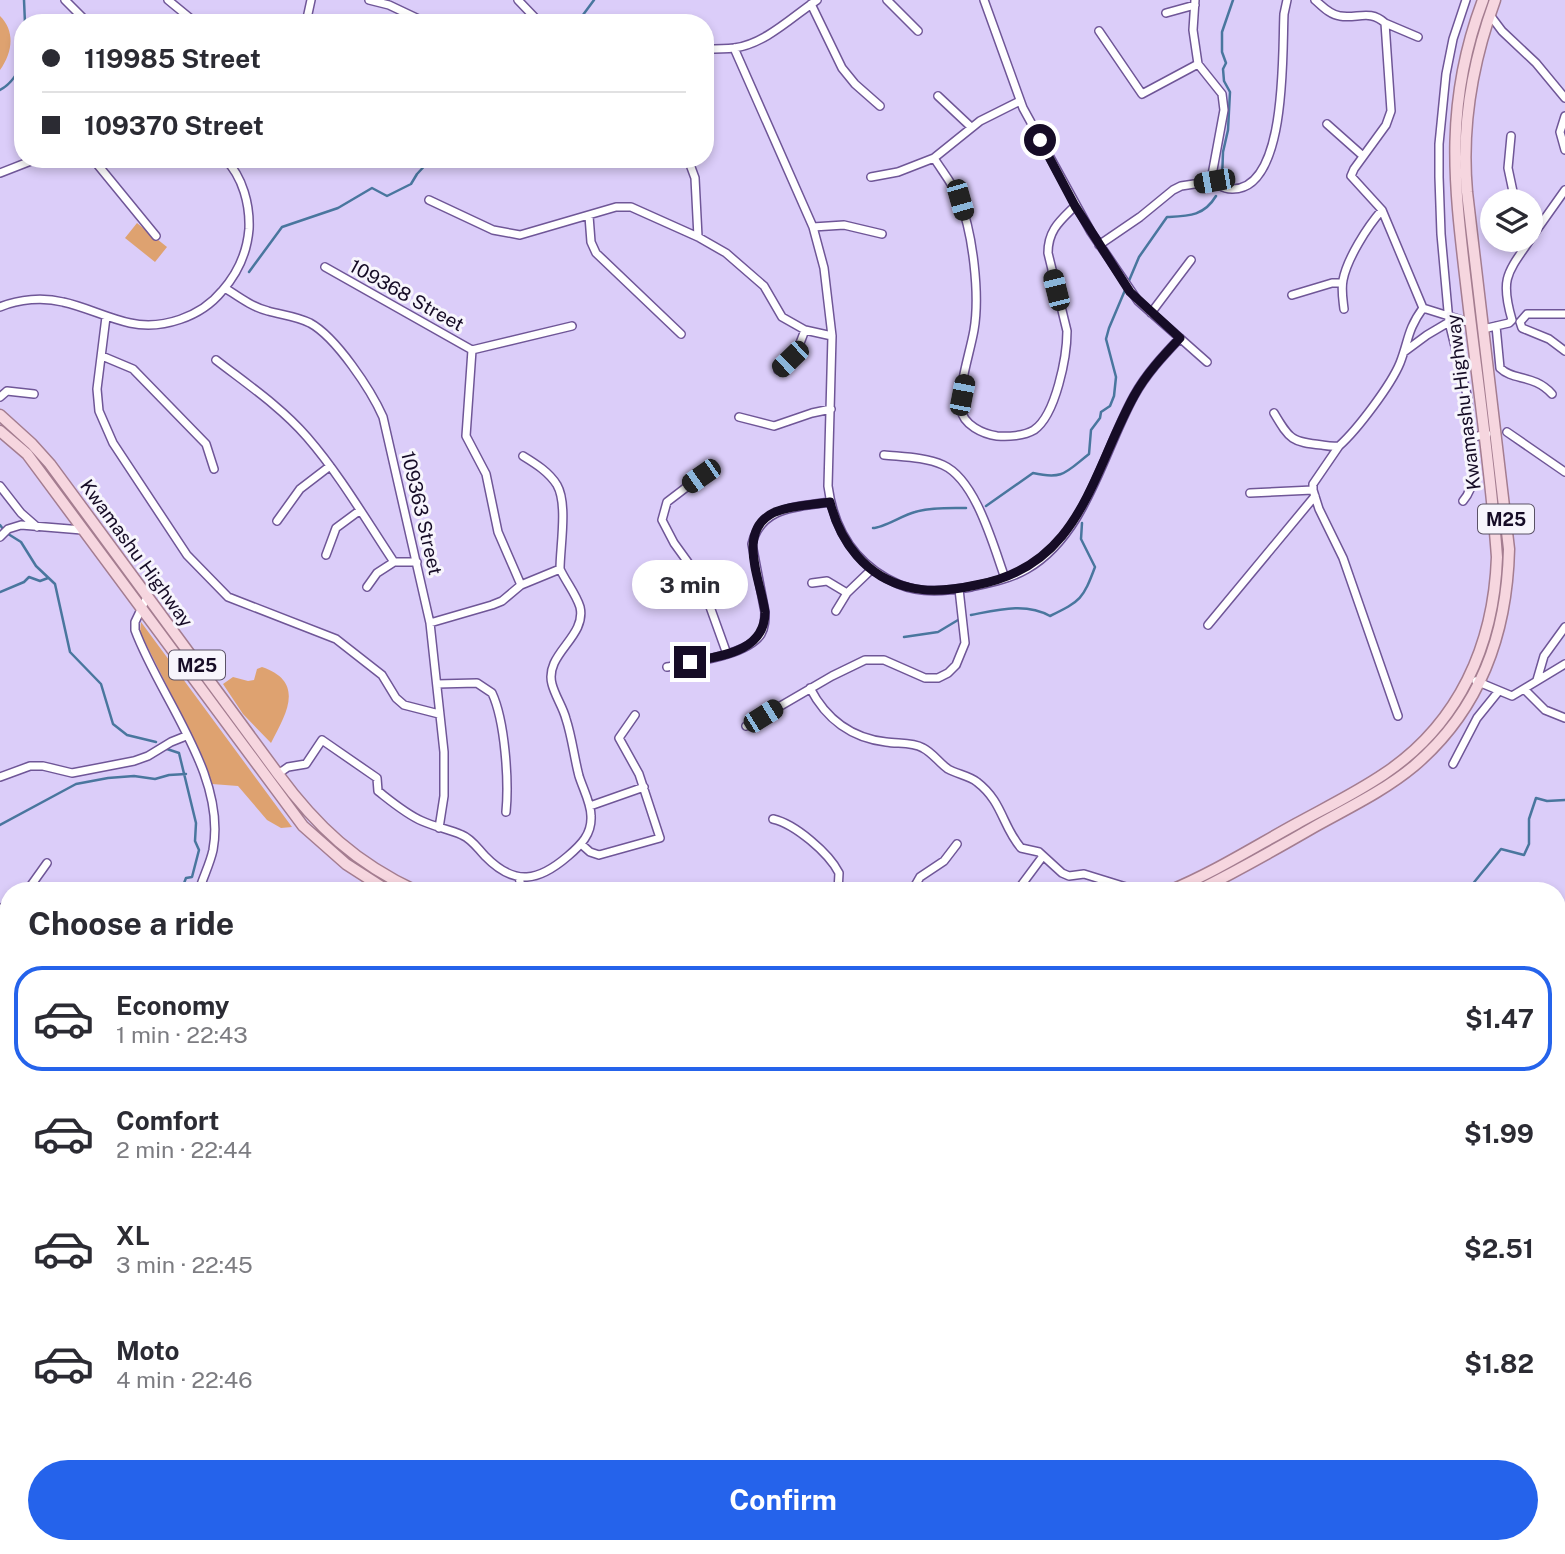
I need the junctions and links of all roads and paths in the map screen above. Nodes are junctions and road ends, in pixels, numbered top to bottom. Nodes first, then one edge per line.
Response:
1 (65, 0) edge
2 (168, 0) edge
3 (369, 0) edge
4 (518, 0) edge
5 (887, 0) edge
6 (984, 0) edge
7 (1287, 0) edge
8 (1315, 0) edge
9 (1466, 0) edge
10 (1483, 0) edge
11 (1495, 0) edge
12 (814, 2) edge
13 (1195, 3) edge
14 (1166, 13) dead end
15 (79, 14) edge
16 (185, 14) edge
17 (408, 14) edge
18 (531, 14) edge
19 (1490, 15) junction
20 (1385, 23) junction
21 (918, 31) dead end
22 (1100, 31) dead end
23 (1418, 37) dead end
24 (714, 48) edge
25 (734, 48) junction
26 (1198, 64) junction
27 (938, 96) dead end
28 (1565, 98) edge
29 (1020, 100) junction
30 (880, 106) dead end
31 (1565, 116) edge
32 (1326, 124) dead end
33 (971, 127) junction
34 (1511, 136) dead end
35 (1565, 150) edge
36 (1363, 156) junction
37 (934, 158) junction
38 (100, 168) edge
39 (231, 168) edge
40 (693, 168) edge
41 (871, 177) dead end
42 (1214, 181) junction
43 (1456, 189) junction
44 (1511, 189) edge
45 (1565, 190) edge
46 (1440, 193) junction
47 (429, 200) dead end
48 (1075, 206) junction
49 (1382, 210) junction
50 (589, 216) junction
51 (1543, 216) edge
52 (813, 227) junction
53 (882, 234) dead end
54 (156, 236) dead end
55 (698, 237) junction
56 (1099, 245) junction
57 (1523, 252) edge
58 (1191, 260) dead end
59 (325, 268) dead end
60 (1342, 283) junction
61 (225, 288) junction
62 (1292, 295) dead end
63 (0, 307) edge
64 (1423, 308) junction
65 (1344, 309) dead end
66 (1151, 313) junction
67 (1565, 314) edge
68 (106, 317) junction
69 (1449, 320) junction
70 (1471, 323) junction
71 (1496, 326) junction
72 (572, 327) dead end
73 (1483, 329) junction
74 (805, 330) junction
75 (681, 334) dead end
76 (832, 336) junction
77 (1180, 338) junction
78 (472, 350) junction
79 (1565, 351) edge
80 (1404, 352) junction
81 (102, 356) junction
82 (216, 360) dead end
83 (1207, 362) dead end
84 (778, 370) dead end
85 (34, 394) dead end
86 (1552, 394) dead end
87 (0, 397) edge
88 (831, 409) junction
89 (1274, 413) dead end
90 (0, 415) edge
91 (739, 417) dead end
92 (0, 431) edge
93 (1507, 432) dead end
94 (1490, 434) junction
95 (1469, 438) junction
96 (1339, 446) junction
97 (884, 455) dead end
98 (523, 456) dead end
99 (330, 466) junction
100 (214, 469) dead end
101 (1565, 472) edge
102 (701, 476) dead end
103 (0, 486) edge
104 (1250, 493) dead end
105 (1314, 493) junction
106 (1463, 501) dead end
107 (830, 502) junction
108 (359, 511) junction
109 (276, 521) dead end
110 (37, 527) junction
111 (82, 530) junction
112 (0, 537) edge
113 (326, 555) dead end
114 (394, 562) junction
115 (417, 562) junction
116 (560, 569) junction
117 (872, 569) junction
118 (1006, 578) junction
119 (812, 583) dead end
120 (521, 585) junction
121 (367, 587) dead end
122 (959, 589) junction
123 (847, 593) junction
124 (148, 597) junction
125 (141, 608) junction
126 (836, 611) dead end
127 (430, 623) junction
128 (1208, 625) dead end
129 (1565, 627) edge
130 (727, 654) junction
131 (1565, 664) edge
132 (667, 667) dead end
133 (1469, 678) junction
134 (1537, 680) junction
135 (1479, 683) junction
136 (437, 684) junction
137 (810, 688) junction
138 (1525, 690) junction
139 (1498, 692) junction
140 (439, 714) junction
141 (635, 715) dead end
142 (1398, 716) dead end
143 (1565, 718) edge
144 (746, 726) dead end
145 (186, 736) junction
146 (1453, 764) dead end
147 (278, 774) junction
148 (0, 777) edge
149 (644, 787) junction
150 (1355, 791) junction
151 (1361, 801) junction
152 (590, 806) junction
153 (506, 813) dead end
154 (773, 819) dead end
155 (439, 828) junction
156 (581, 844) junction
157 (957, 844) dead end
158 (1043, 856) junction
159 (47, 863) dead end
160 (519, 877) junction
161 (33, 882) edge
162 (201, 882) edge
163 (374, 882) edge
164 (399, 882) edge
165 (520, 882) edge
166 (838, 882) edge
167 (916, 882) edge
168 (1024, 882) edge
169 (1110, 882) edge
170 (1188, 882) edge
171 (1214, 882) edge

1 - 15 street
2 - 16 street
3 - 17 street
4 - 18 street
5 - 21 street
6 - 29 street
7 - 42 street
8 - 20 street
9 - 46 street
10 - 43 main road, Kwamashu Highway / M25
11 - 19 main road, Kwamashu Highway / M25
12 - 25 street
12 - 30 street
13 - 14 street
13 - 26 street
19 - 28 street
19 - 73 main road, Kwamashu Highway / M25
20 - 23 street
20 - 36 street
22 - 26 street
24 - 25 street
25 - 52 street
26 - 42 street
27 - 33 street
29 - 33 street
29 - 48 street
31 - 35 street
32 - 36 street
33 - 37 street
34 - 44 street
36 - 49 street
37 - 41 street
37 - 48 street
38 - 54 street
39 - 61 street
40 - 55 street
42 - 56 street
43 - 46 street
43 - 70 main road, Kwamashu Highway / M25
45 - 51 street
46 - 69 street
47 - 50 street
48 - 56 street
49 - 60 street
49 - 64 street
50 - 55 street
50 - 75 street
52 - 53 street
52 - 76 street
55 - 74 street
56 - 66 street
57 - 71 street
58 - 66 street
59 - 78 street, 109368 Street
60 - 62 street
60 - 65 street
61 - 68 street
61 - 115 street, 109363 Street
63 - 68 street
64 - 69 street
64 - 80 street
66 - 77 street
67 - 79 street
68 - 81 street
69 - 70 street
69 - 80 street
69 - 95 street
70 - 94 main road, Kwamashu Highway / M25
71 - 73 street
71 - 86 street
72 - 78 street
73 - 94 main road, Kwamashu Highway / M25
74 - 76 street
74 - 84 street
76 - 88 street
77 - 83 street
77 - 118 street
78 - 120 street
80 - 96 street
81 - 100 street
81 - 140 street
82 - 99 street
85 - 87 street
88 - 91 street
88 - 107 street
89 - 96 street
90 - 124 main road, Kwamashu Highway / M25
92 - 111 main road, Kwamashu Highway / M25
93 - 101 street
94 - 95 street
94 - 133 main road, Kwamashu Highway / M25
94 - 135 main road, Kwamashu Highway / M25
95 - 106 street
96 - 105 street
97 - 118 street
98 - 116 street
99 - 108 street
99 - 109 street
102 - 130 street
103 - 110 street
104 - 105 street
105 - 128 street
105 - 142 street
107 - 117 street
107 - 130 street
108 - 113 street
108 - 114 street
110 - 111 street
110 - 112 street
111 - 125 main road, Kwamashu Highway / M25
114 - 115 street
114 - 121 street
115 - 127 street, 109363 Street
116 - 120 street
116 - 152 street
117 - 122 street
117 - 123 street
118 - 122 street
119 - 123 street
120 - 127 street
122 - 137 street
123 - 126 street
124 - 125 street
124 - 147 main road, Kwamashu Highway / M25
125 - 145 street
125 - 163 main road, Kwamashu Highway / M25
127 - 136 street, 109363 Street
129 - 134 street
130 - 132 street
131 - 134 street
133 - 135 street
133 - 150 main road, Kwamashu Highway / M25
134 - 138 street
135 - 139 street
135 - 151 main road, Kwamashu Highway / M25
136 - 140 street, 109363 Street
136 - 153 street
137 - 144 street
137 - 158 street
138 - 139 street
138 - 143 street
139 - 146 street
140 - 155 street, 109363 Street
141 - 149 street
145 - 148 street
145 - 162 street
147 - 155 street
147 - 164 main road, Kwamashu Highway / M25
149 - 152 street
149 - 156 street
150 - 151 main road
150 - 170 main road, Kwamashu Highway / M25
151 - 171 main road, Kwamashu Highway / M25
152 - 156 street
154 - 166 street
155 - 160 street
156 - 160 street
157 - 167 street
158 - 168 street
158 - 169 street
159 - 161 street
160 - 165 street

